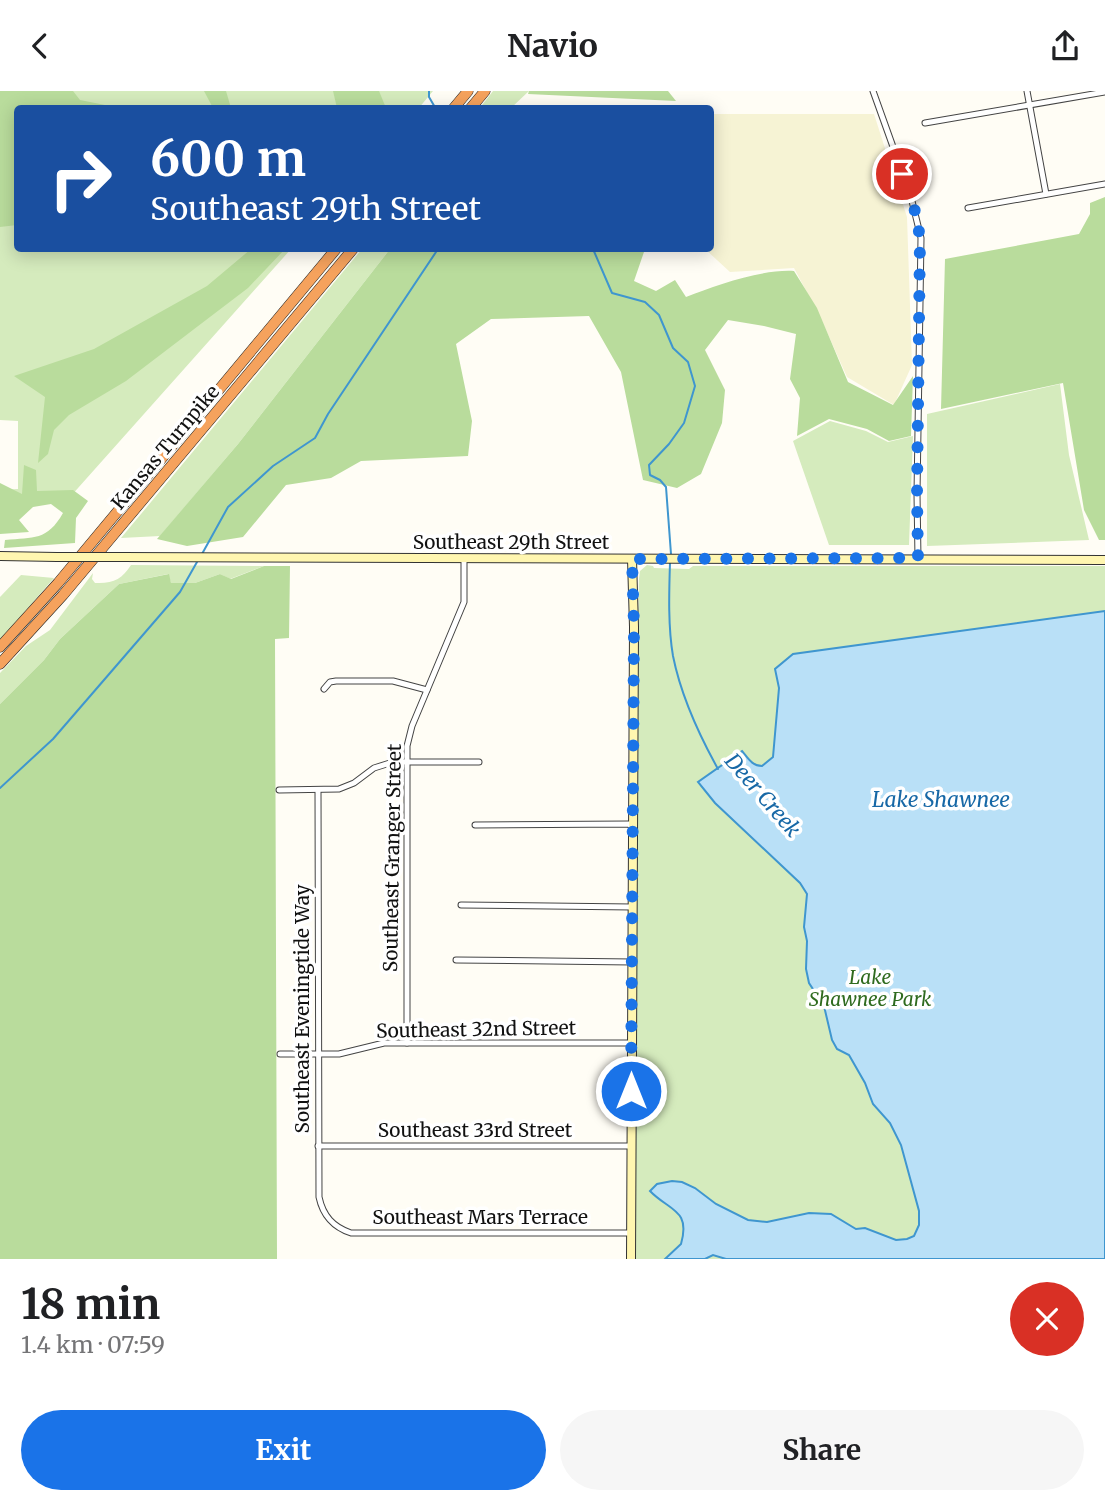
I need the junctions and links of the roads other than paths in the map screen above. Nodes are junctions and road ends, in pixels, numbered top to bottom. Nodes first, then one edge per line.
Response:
1 (468, 91) edge
2 (485, 91) edge
3 (873, 91) edge
4 (1027, 91) edge
5 (1105, 92) edge
6 (457, 105) edge
7 (473, 105) edge
8 (1030, 105) junction
9 (925, 123) dead end
10 (1105, 184) edge
11 (1046, 194) junction
12 (968, 208) dead end
13 (334, 252) edge
14 (350, 252) edge
15 (0, 556) edge
16 (464, 558) junction
17 (918, 558) junction
18 (632, 559) junction
19 (1105, 560) edge
20 (0, 647) edge
21 (0, 664) edge
22 (324, 689) dead end
23 (427, 690) junction
24 (407, 761) junction
25 (479, 762) dead end
26 (279, 790) dead end
27 (318, 790) junction
28 (475, 825) dead end
29 (633, 829) junction
30 (461, 905) dead end
31 (632, 907) junction
32 (456, 960) dead end
33 (632, 962) junction
34 (407, 1043) junction
35 (631, 1043) junction
36 (280, 1054) dead end
37 (318, 1054) junction
38 (318, 1146) junction
39 (631, 1146) junction
40 (332, 1223) joint
41 (631, 1233) junction
42 (631, 1259) edge

1 - 6 highway
2 - 7 highway
3 - 17 street
4 - 8 street
5 - 8 street
8 - 9 street
8 - 11 street
10 - 11 street
11 - 12 street
13 - 20 highway, Kansas Turnpike
14 - 21 highway, Kansas Turnpike
15 - 16 main road, Southeast 29th Street, bridge
16 - 18 main road, Southeast 29th Street
16 - 23 street, Southeast Granger Street
17 - 18 main road, Southeast 29th Street
17 - 19 main road, Southeast 29th Street
18 - 29 main road
22 - 23 street
23 - 24 street, Southeast Granger Street
24 - 25 street
24 - 27 street
24 - 34 street, Southeast Granger Street
26 - 27 street
27 - 37 street, Southeast Eveningtide Way
28 - 29 street
29 - 31 main road
30 - 31 street
31 - 33 main road
32 - 33 street
33 - 35 main road
34 - 35 street, Southeast 32nd Street
34 - 37 street, Southeast 32nd Street
35 - 39 main road
36 - 37 street, Southeast 32nd Street
37 - 38 street, Southeast Eveningtide Way
38 - 39 street, Southeast 33rd Street
38 - 40 street, Southeast Eveningtide Way
39 - 41 main road
40 - 41 street, Southeast Mars Terrace
41 - 42 main road

